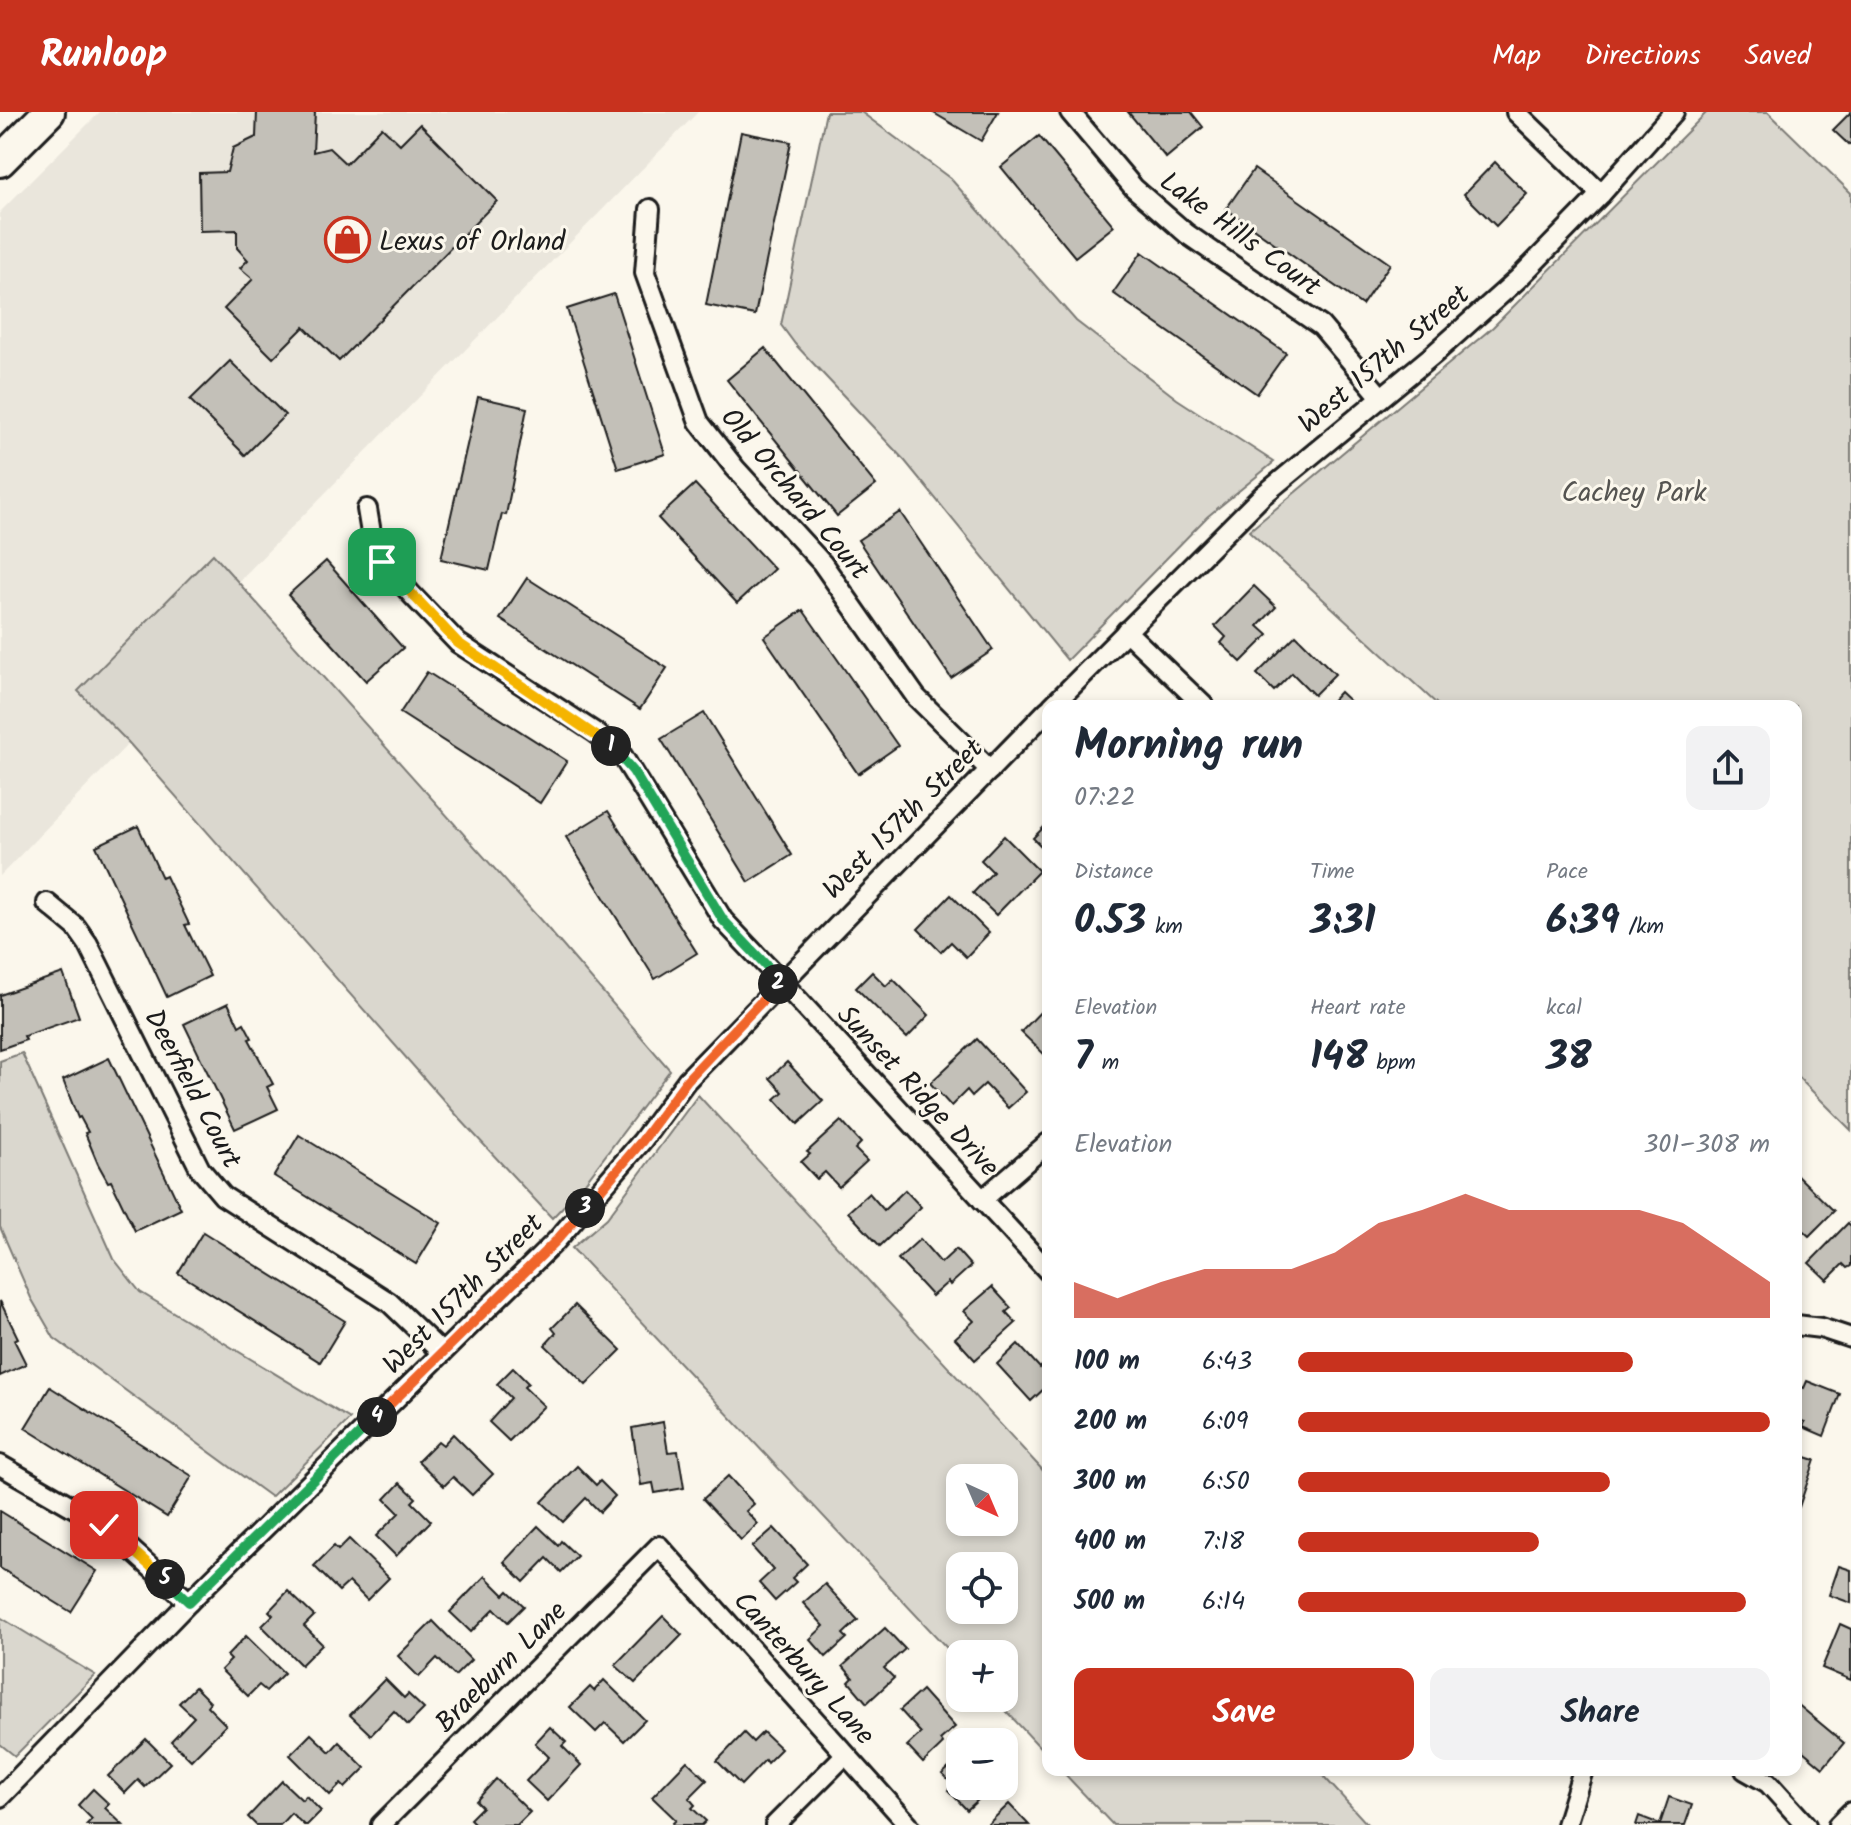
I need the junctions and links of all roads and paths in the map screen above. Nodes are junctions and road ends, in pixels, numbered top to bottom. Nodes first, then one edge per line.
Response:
1 (49, 112) edge
2 (1070, 112) edge
3 (1516, 112) edge
4 (1674, 112) edge
5 (0, 161) edge
6 (1601, 194) junction
7 (650, 209) dead end
8 (1381, 397) junction
9 (367, 509) dead end
10 (1126, 631) junction
11 (1058, 700) edge
12 (1198, 700) edge
13 (1042, 716) edge
14 (990, 770) junction
15 (47, 903) dead end
16 (781, 981) junction
17 (1042, 1148) edge
18 (982, 1200) junction
19 (1042, 1265) edge
20 (1802, 1326) edge
21 (1851, 1338) edge
22 (442, 1353) junction
23 (0, 1465) edge
24 (659, 1546) joint
25 (189, 1602) junction
26 (845, 1755) junction
27 (1581, 1776) edge
28 (1756, 1776) edge
29 (0, 1797) edge
30 (1851, 1812) edge
31 (381, 1825) edge
32 (775, 1825) edge
33 (909, 1825) edge
34 (1566, 1825) edge
35 (1806, 1825) edge
36 (1838, 1825) edge

1 - 5 main road
2 - 8 street, Lake Hills Court
3 - 6 street
4 - 6 street, West 157th Street
6 - 8 street, West 157th Street
7 - 14 street, Old Orchard Court
8 - 10 street, West 157th Street
9 - 16 street, Sunset Ridge Drive
10 - 11 street, West 157th Street
10 - 12 street
13 - 14 street, West 157th Street
14 - 16 street, West 157th Street
15 - 22 street, Deerfield Court
16 - 18 street, Sunset Ridge Drive
16 - 22 street, West 157th Street
17 - 18 street
18 - 19 street, Sunset Ridge Drive
20 - 21 street
22 - 25 street, West 157th Street
23 - 25 street
24 - 26 street, Canterbury Lane
24 - 31 street, Braeburn Lane
25 - 29 street, West 157th Street
26 - 32 street
26 - 33 street, Canterbury Lane
27 - 34 street
28 - 35 street
30 - 36 street

